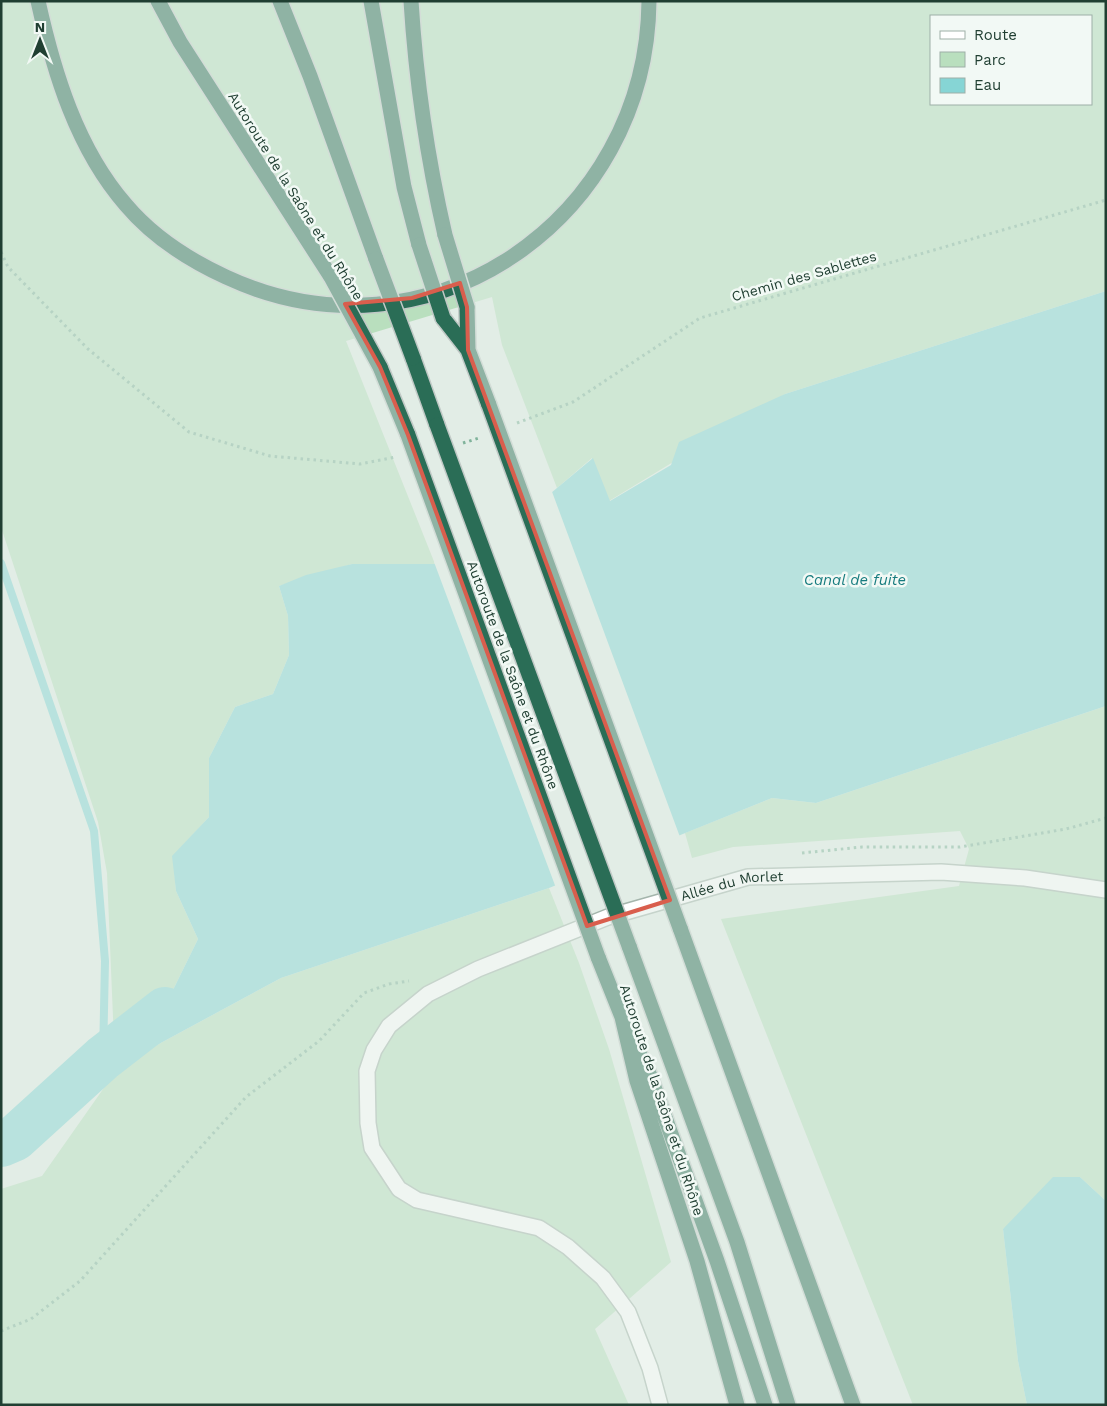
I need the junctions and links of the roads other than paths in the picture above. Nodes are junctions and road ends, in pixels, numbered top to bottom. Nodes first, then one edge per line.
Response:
1 (38, 1) edge
2 (158, 1) edge
3 (280, 1) edge
4 (371, 1) edge
5 (411, 1) edge
6 (649, 1) edge
7 (468, 350) junction
8 (1106, 890) edge
9 (622, 1017) junction
10 (660, 1405) edge
11 (737, 1405) edge
12 (765, 1405) edge
13 (788, 1405) edge
14 (853, 1405) edge

1 - 6 highway
2 - 9 highway, Autoroute de la Saône et du Rhône, bridge
3 - 13 highway, bridge
4 - 7 highway, bridge
5 - 7 highway, bridge
7 - 14 highway, bridge
8 - 10 street, Allée du Morlet
9 - 11 highway, Autoroute de la Saône et du Rhône
9 - 12 highway

